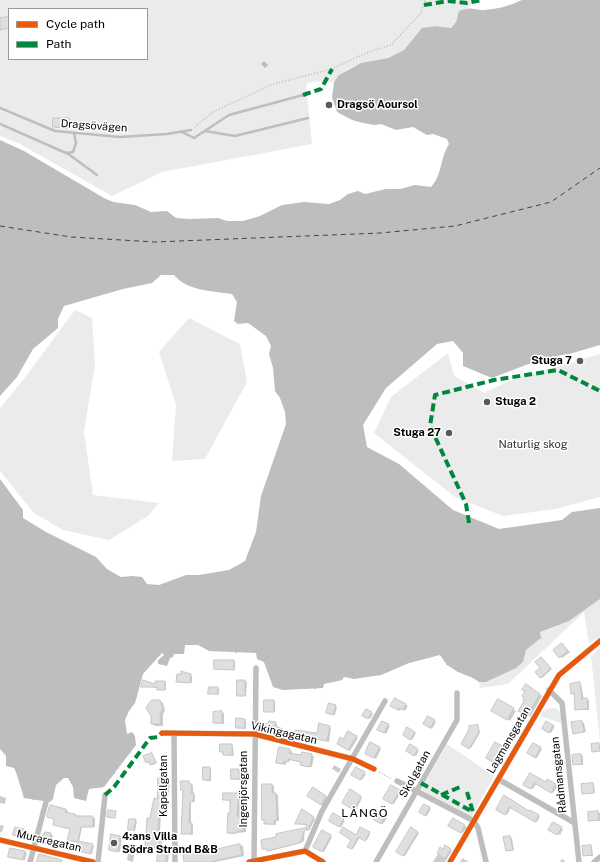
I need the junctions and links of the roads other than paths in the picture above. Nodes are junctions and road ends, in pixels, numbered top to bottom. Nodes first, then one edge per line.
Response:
1 (303, 95) dead end
2 (0, 108) edge
3 (308, 118) dead end
4 (0, 124) edge
5 (191, 130) road end
6 (205, 130) junction
7 (181, 132) junction
8 (74, 133) junction
9 (66, 153) junction
10 (97, 174) dead end
11 (600, 641) edge
12 (256, 668) dead end
13 (549, 690) junction
14 (457, 693) dead end
15 (385, 701) dead end
16 (162, 733) dead end
17 (174, 733) junction
18 (254, 734) junction
19 (353, 759) junction
20 (374, 769) road end
21 (498, 779) junction
22 (397, 781) road end
23 (417, 791) junction
24 (106, 795) dead end
25 (43, 801) road end
26 (474, 821) junction
27 (573, 822) junction
28 (0, 840) edge
29 (33, 848) junction
30 (305, 851) junction
31 (600, 857) edge
32 (30, 862) edge
33 (93, 862) edge
34 (98, 862) edge
35 (175, 862) edge
36 (252, 862) edge
37 (323, 862) edge
38 (376, 862) edge
39 (450, 862) edge
40 (486, 862) edge
41 (579, 862) edge
42 (594, 862) edge

1 - 6 lane
2 - 8 lane, Dragsövägen
3 - 6 lane
4 - 9 lane
5 - 7 lane, Dragsövägen
6 - 7 lane
7 - 8 lane, Dragsövägen
8 - 9 lane
9 - 10 lane
11 - 13 street, Lagmansgatan
12 - 18 street, Ingenjörsgatan
13 - 21 street, Lagmansgatan
13 - 27 street, Rådmansgatan
14 - 23 street, Skolgatan
15 - 19 street
16 - 17 street, Vikingagatan
17 - 18 street, Vikingagatan
17 - 35 street, Kapellgatan
18 - 19 street, Vikingagatan
18 - 36 street, Ingenjörsgatan
19 - 20 street, Vikingagatan
19 - 30 street
21 - 26 street, Lagmansgatan
21 - 27 street
22 - 23 street
23 - 26 street
23 - 38 street, Skolgatan
24 - 34 street
25 - 29 street
26 - 39 street, Lagmansgatan
26 - 40 street
27 - 41 street, Rådmansgatan
28 - 29 street, Muraregatan
29 - 32 street
29 - 33 street, Muraregatan
30 - 36 street
30 - 37 street
31 - 42 street

